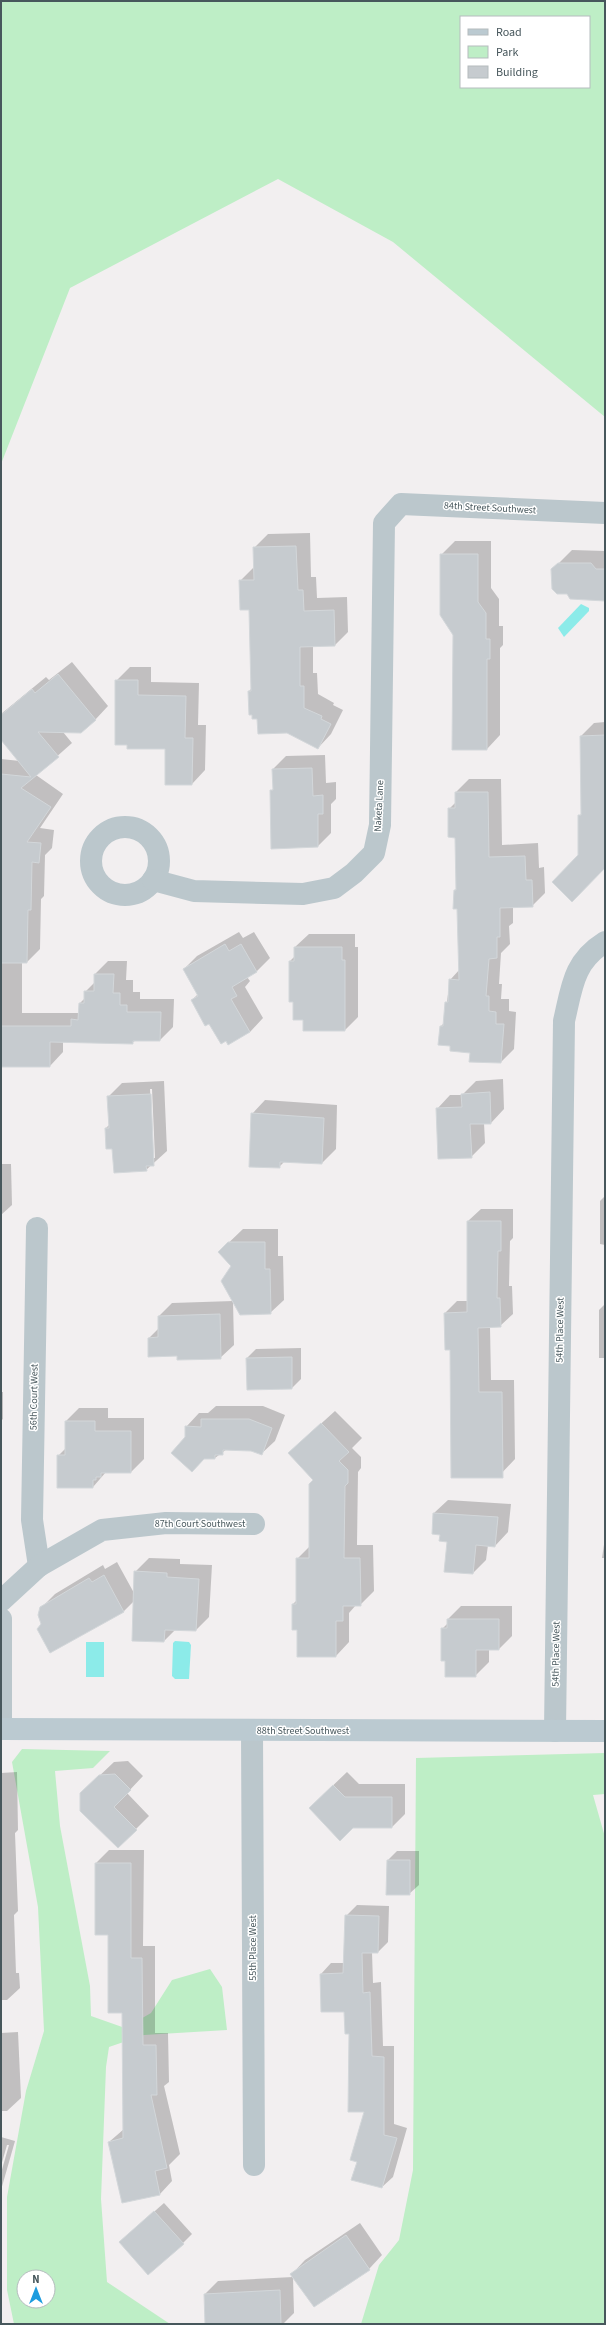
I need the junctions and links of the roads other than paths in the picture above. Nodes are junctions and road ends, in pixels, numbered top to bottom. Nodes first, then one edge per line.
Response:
1 (605, 513) edge
2 (384, 523) joint
3 (153, 880) dead end
4 (605, 942) edge
5 (37, 1228) dead end
6 (254, 1524) dead end
7 (38, 1566) junction
8 (1, 1601) edge
9 (1, 1620) edge
10 (1, 1729) edge
11 (252, 1731) junction
12 (555, 1731) junction
13 (605, 1731) edge
14 (254, 2165) dead end

1 - 2 street, 84th Street Southwest
2 - 3 street, Naketa Lane
4 - 12 street, 54th Place West
5 - 7 street, 56th Court West
6 - 7 street, 87th Court Southwest
7 - 8 street, 87th Court Southwest
9 - 10 street
10 - 11 street, 88th Street Southwest
11 - 12 street, 88th Street Southwest
11 - 14 street, 55th Place West
12 - 13 street, 88th Street Southwest

